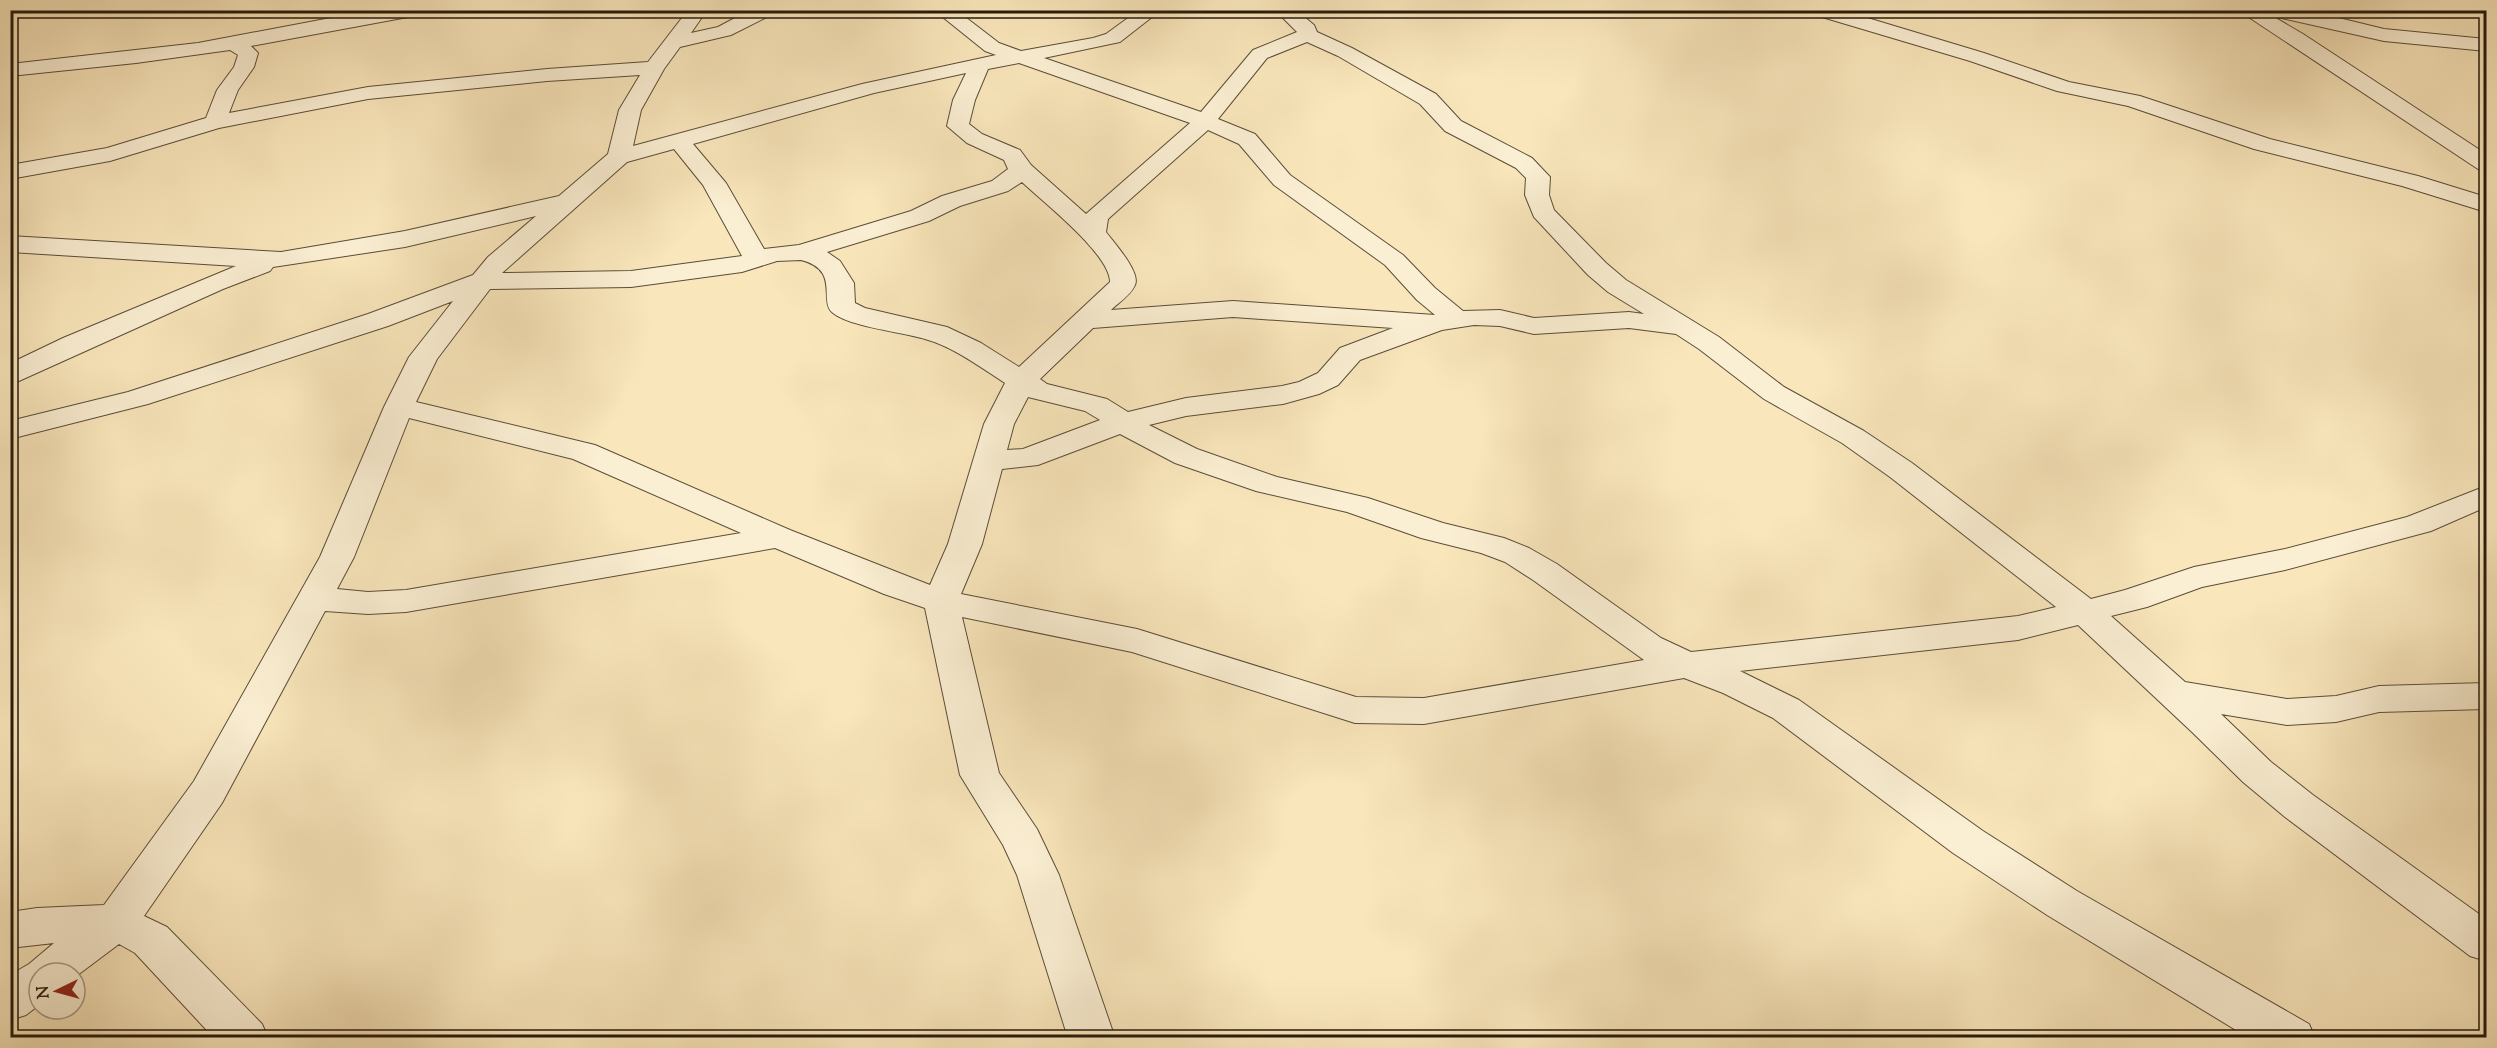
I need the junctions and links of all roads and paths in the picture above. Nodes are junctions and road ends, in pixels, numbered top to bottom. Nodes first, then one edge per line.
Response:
1 (417, 10) edge
2 (698, 10) edge
3 (766, 10) edge
4 (943, 10) edge
5 (1152, 10) edge
6 (1284, 10) edge
7 (1820, 10) edge
8 (2247, 10) edge
9 (2271, 10) edge
10 (343, 17) edge
11 (1306, 34) junction
12 (675, 42) junction
13 (241, 44) junction
14 (2487, 45) edge
15 (1020, 57) junction
16 (980, 64) junction
17 (654, 68) junction
18 (10, 70) edge
19 (1205, 121) junction
20 (215, 122) junction
21 (678, 140) junction
22 (619, 157) junction
23 (2487, 164) edge
24 (1021, 168) junction
25 (10, 172) edge
26 (566, 202) junction
27 (2487, 205) edge
28 (1093, 232) junction
29 (10, 244) edge
30 (801, 252) junction
31 (281, 260) junction
32 (757, 260) junction
33 (481, 281) junction
34 (1088, 320) junction
35 (1447, 322) junction
36 (1694, 333) junction
37 (10, 376) edge
38 (1021, 381) junction
39 (399, 407) junction
40 (1123, 422) junction
41 (10, 430) edge
42 (989, 460) junction
43 (2487, 496) edge
44 (778, 537) junction
45 (314, 599) junction
46 (940, 601) junction
47 (2084, 611) junction
48 (1686, 665) junction
49 (2172, 693) junction
50 (2487, 696) edge
51 (116, 922) junction
52 (10, 930) edge
53 (2487, 944) edge
54 (63, 961) edge
55 (27, 988) edge
56 (10, 1000) edge
57 (245, 1038) edge
58 (1092, 1038) edge
59 (2292, 1038) edge

1 - 10 street
2 - 12 street
3 - 12 street
4 - 15 street
5 - 15 street
6 - 11 street
7 - 27 street
8 - 23 street
9 - 14 street
10 - 13 street
11 - 19 street
11 - 36 street
12 - 17 street
13 - 18 street
13 - 20 street
15 - 16 street
15 - 19 street
16 - 21 street
16 - 24 street
17 - 20 street
17 - 22 street
19 - 28 street
19 - 35 street
20 - 25 street
21 - 22 street
21 - 32 street
22 - 26 street
24 - 28 street
24 - 30 street
26 - 31 street
26 - 33 street
28 - 34 street
29 - 31 street
30 - 32 street
30 - 38 street
31 - 37 street
32 - 33 street
33 - 39 street
33 - 41 street
34 - 35 street
34 - 38 street
35 - 36 street
35 - 40 street
36 - 47 street
38 - 40 street
38 - 42 street
39 - 44 street
39 - 45 street
40 - 42 street
40 - 48 street
42 - 46 street
43 - 47 street
44 - 45 street
44 - 46 street
45 - 51 street
46 - 48 street
46 - 58 street
47 - 48 street
47 - 49 street
48 - 59 street
49 - 50 street
49 - 53 street
51 - 52 street
51 - 54 street
51 - 57 street
55 - 56 street

